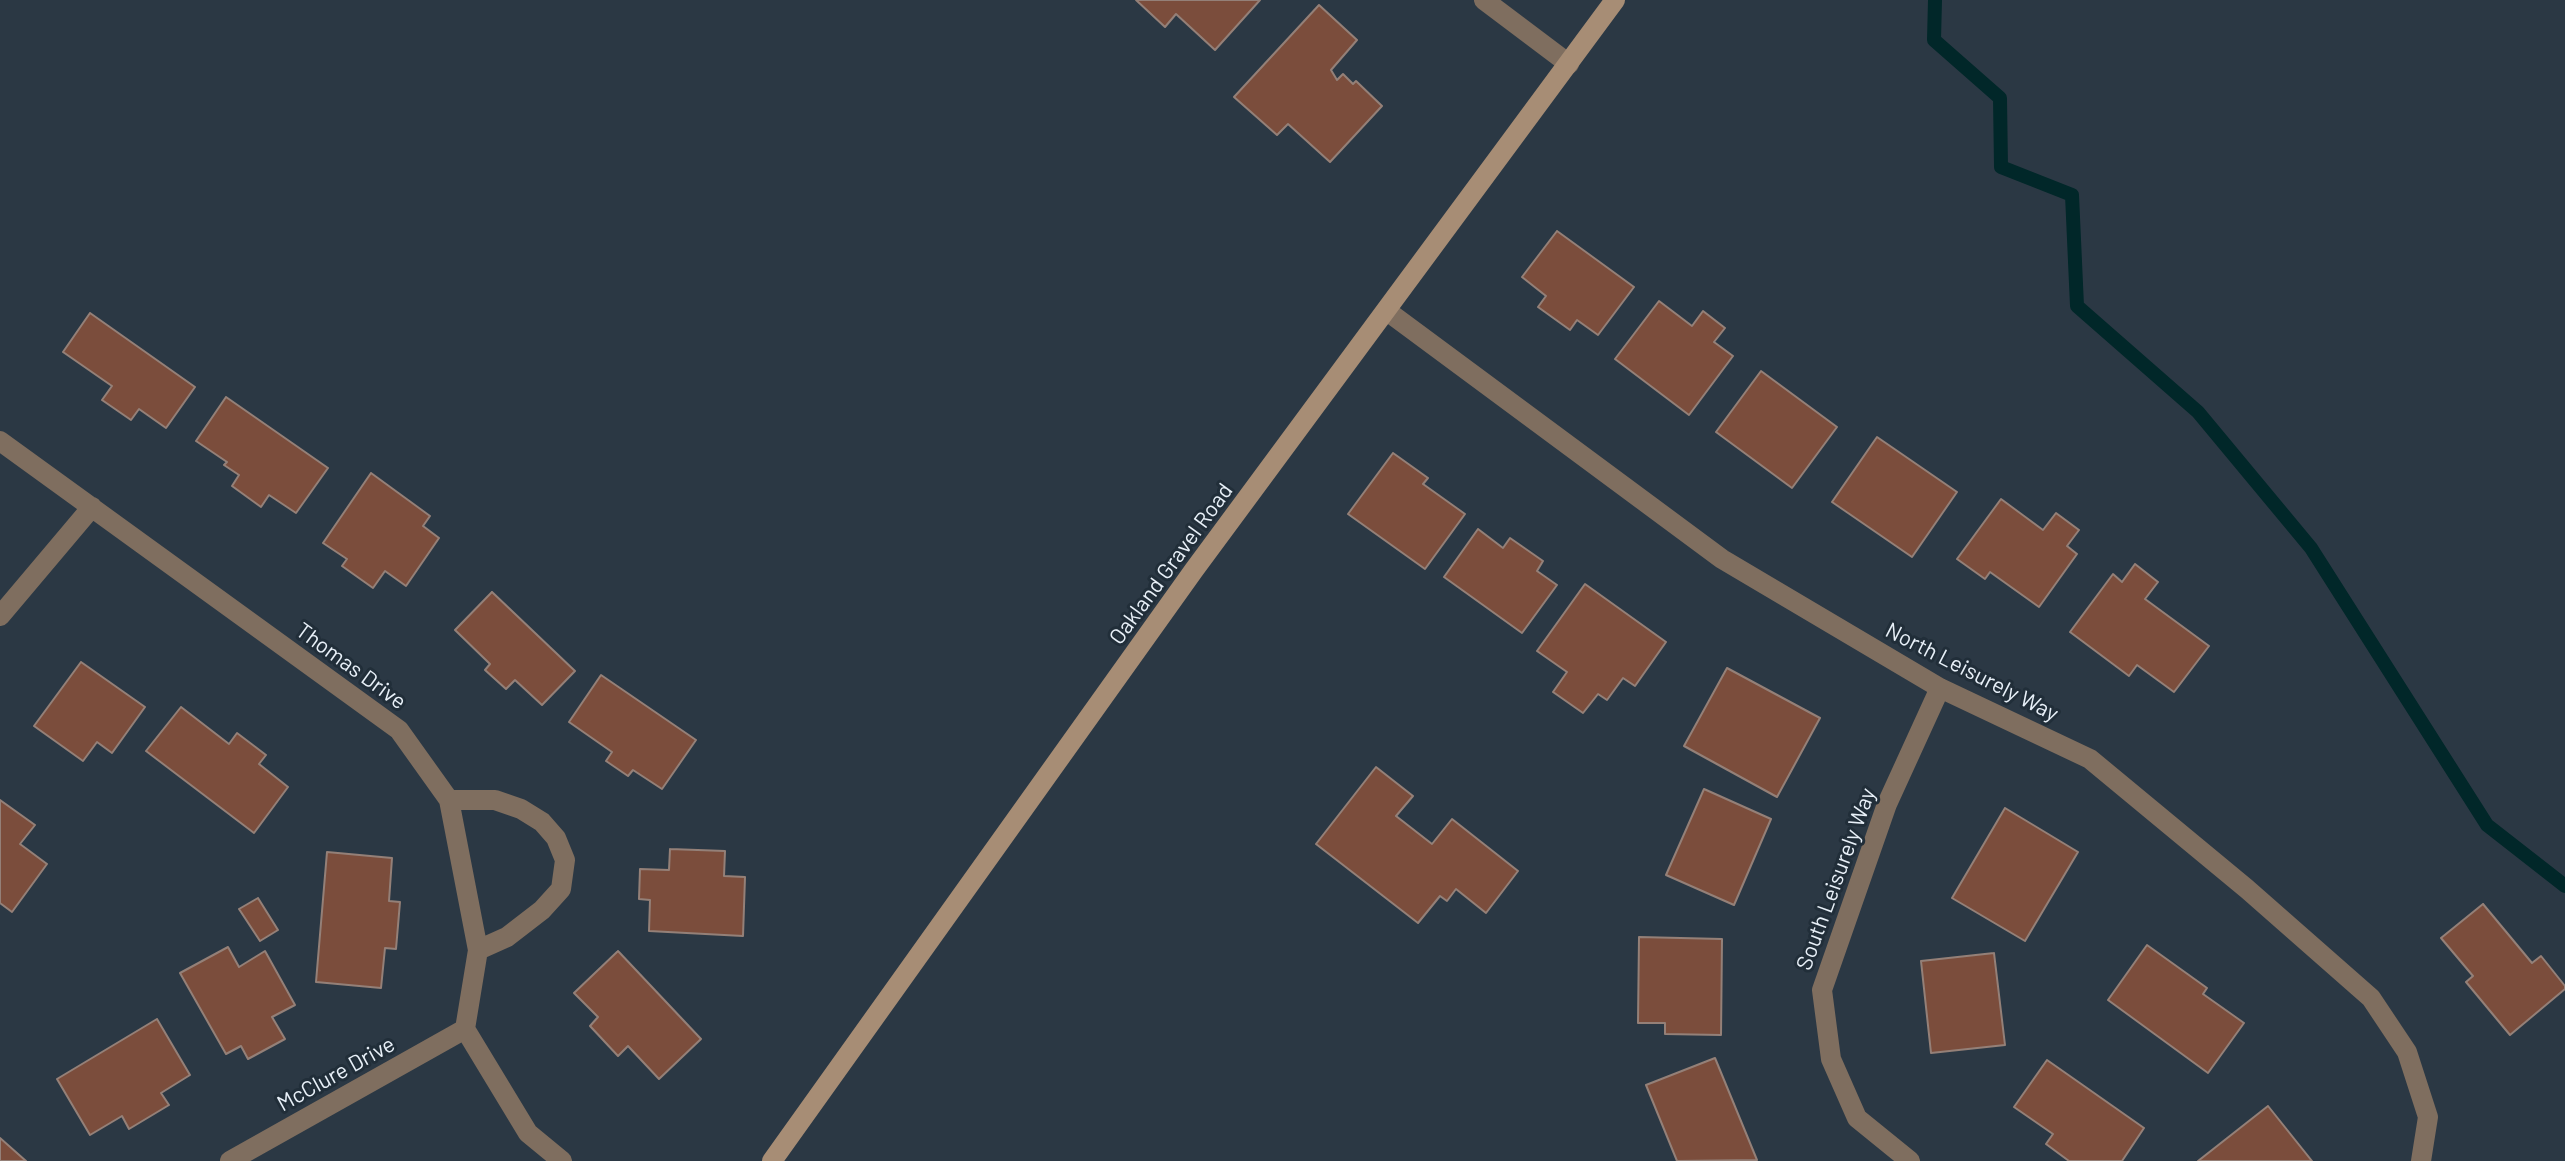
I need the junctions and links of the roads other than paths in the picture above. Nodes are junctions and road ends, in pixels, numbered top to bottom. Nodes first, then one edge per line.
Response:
1 (1484, 0) edge
2 (1615, 0) edge
3 (1569, 64) junction
4 (1387, 311) junction
5 (0, 441) edge
6 (92, 507) junction
7 (0, 616) edge
8 (1940, 688) junction
9 (449, 800) junction
10 (478, 950) junction
11 (465, 1029) junction
12 (230, 1161) edge
13 (562, 1161) edge
14 (772, 1161) edge
15 (1910, 1161) edge
16 (2421, 1161) edge

1 - 3 street
2 - 3 street, Oakland Gravel Road
3 - 4 street, Oakland Gravel Road
4 - 8 street, North Leisurely Way
4 - 14 street, Oakland Gravel Road
5 - 6 street, Thomas Drive
6 - 7 street
6 - 9 street, Thomas Drive
8 - 15 street, South Leisurely Way
8 - 16 street, North Leisurely Way
9 - 10 street, Thomas Drive
9 - 10 street
10 - 11 street, Thomas Drive
11 - 12 street, McClure Drive
11 - 13 street

